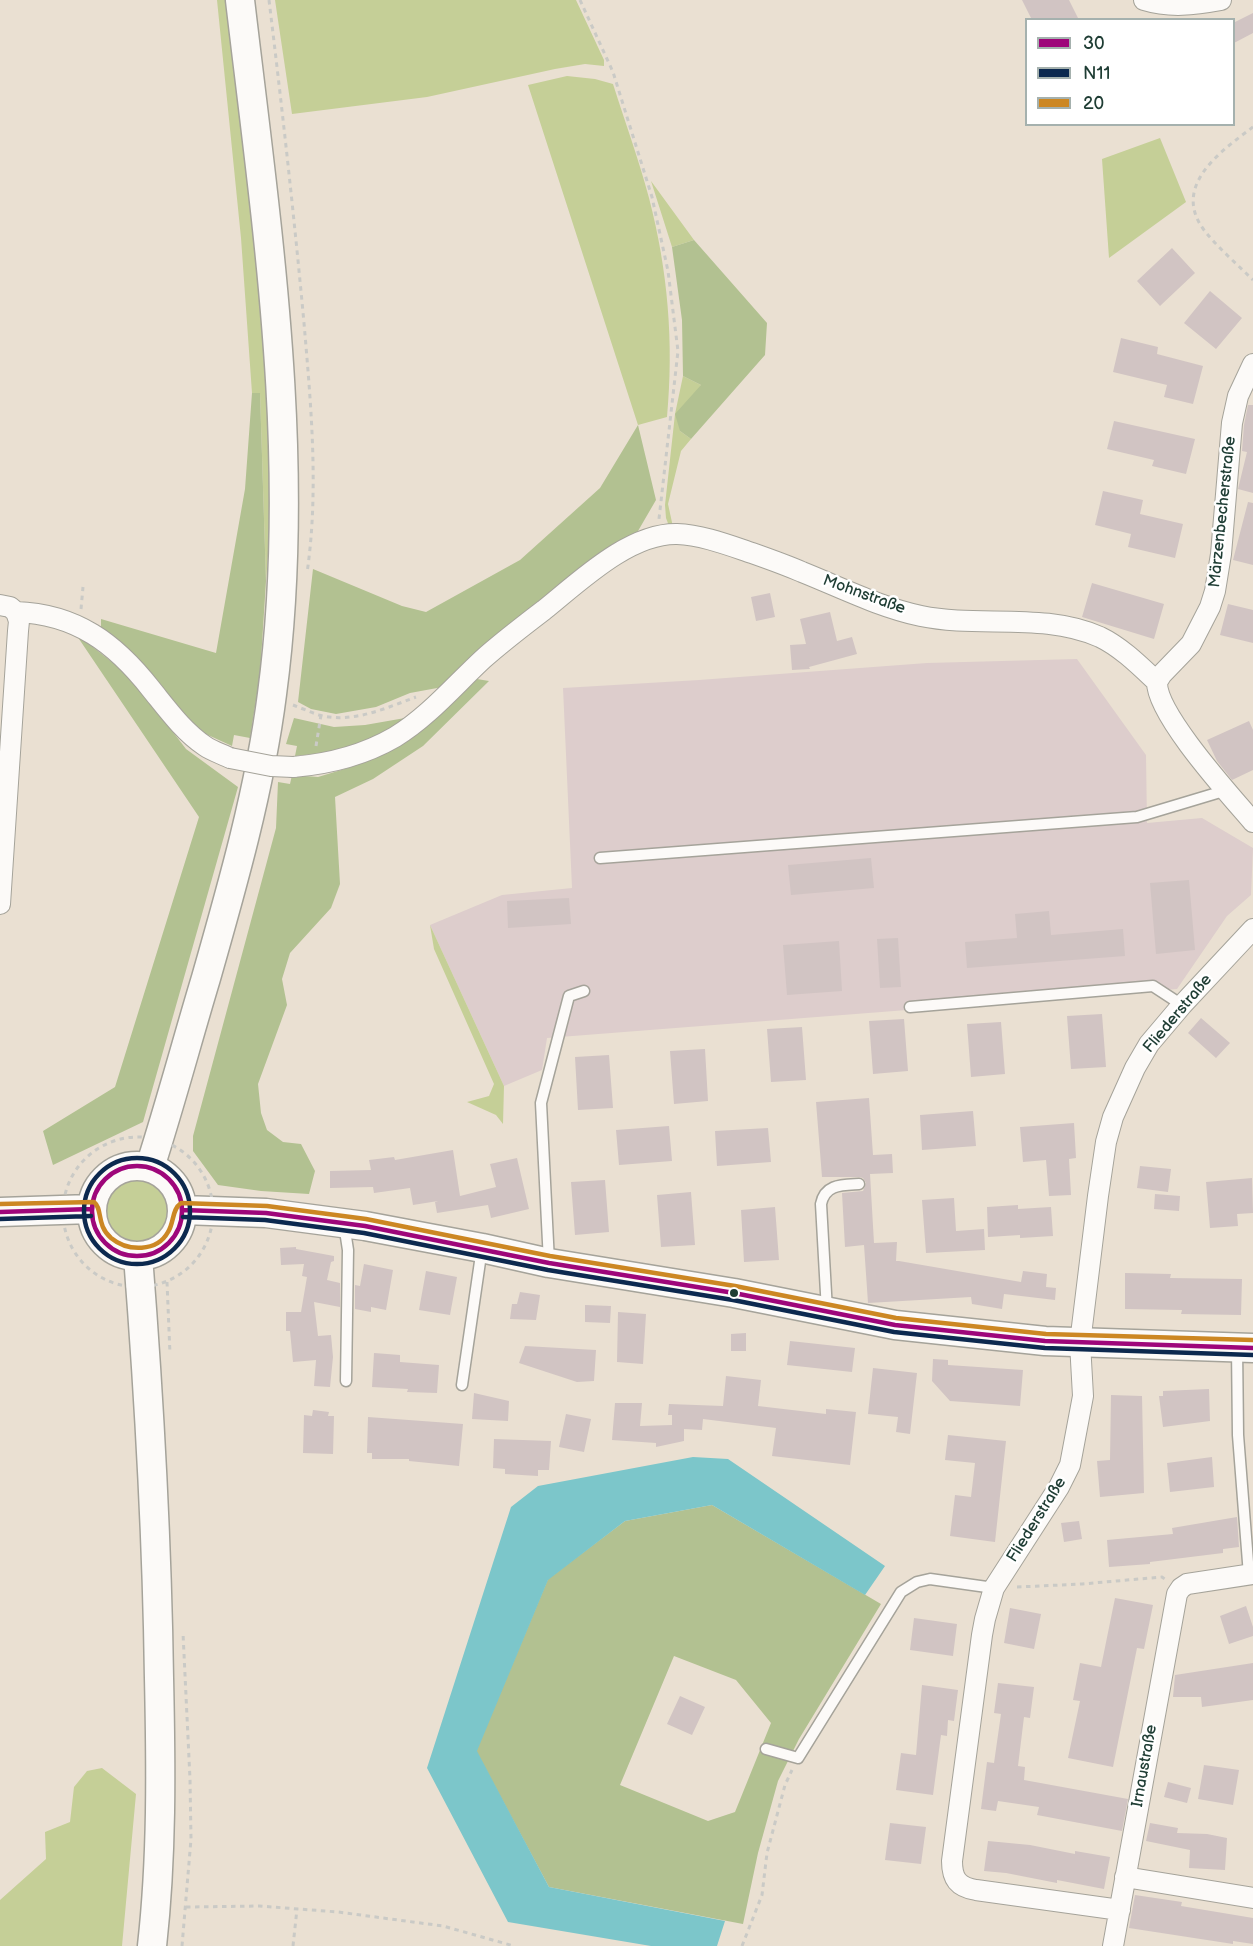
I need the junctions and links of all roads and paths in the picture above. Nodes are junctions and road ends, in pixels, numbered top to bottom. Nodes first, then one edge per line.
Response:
1 (240, 0) edge
2 (580, 0) edge
3 (1144, 0) edge
4 (1221, 0) edge
5 (1253, 127) edge
6 (1253, 280) edge
7 (1253, 364) edge
8 (657, 536) junction
9 (8, 608) edge
10 (1157, 682) junction
11 (443, 698) junction
12 (291, 704) dead end
13 (321, 715) junction
14 (313, 765) junction
15 (1227, 790) junction
16 (1253, 822) edge
17 (600, 858) dead end
18 (0, 904) edge
19 (1251, 937) edge
20 (584, 991) dead end
21 (1182, 1005) junction
22 (910, 1007) dead end
23 (170, 1145) junction
24 (150, 1167) junction
25 (859, 1184) dead end
26 (91, 1209) junction
27 (62, 1210) junction
28 (183, 1210) junction
29 (0, 1212) edge
30 (344, 1223) junction
31 (482, 1248) junction
32 (138, 1256) junction
33 (549, 1263) junction
34 (154, 1285) junction
35 (827, 1312) junction
36 (1080, 1343) junction
37 (1245, 1347) edge
38 (346, 1382) dead end
39 (462, 1385) dead end
40 (1251, 1574) edge
41 (994, 1587) junction
42 (1180, 1588) junction
43 (766, 1749) dead end
44 (798, 1758) junction
45 (1125, 1877) junction
46 (1253, 1898) edge
47 (186, 1907) dead end
48 (297, 1909) junction
49 (1120, 1910) junction
50 (152, 1946) edge
51 (293, 1946) edge
52 (514, 1946) edge
53 (742, 1946) edge
54 (1113, 1946) edge

1 - 23 main road
2 - 8 path
3 - 4 street
5 - 6 path
7 - 10 street, Märzenbecherstraße
8 - 10 street, Mohnstraße
8 - 11 street, Mohnstraße
9 - 14 street, Mohnstraße, bridge
9 - 18 street
10 - 15 street
11 - 13 path
11 - 14 street, Mohnstraße
12 - 13 path
13 - 14 path
15 - 16 street
15 - 17 lane
19 - 21 street, Fliederstraße
20 - 33 lane
21 - 22 lane
21 - 36 street, Fliederstraße
23 - 24 main road
23 - 27 path
24 - 26 main road
24 - 28 main road
25 - 35 lane
26 - 27 main road
26 - 32 main road
27 - 29 main road
27 - 34 path
28 - 30 main road
28 - 32 main road
30 - 31 main road
30 - 38 lane
31 - 33 main road
31 - 39 lane
32 - 34 main road
33 - 35 main road
34 - 50 main road
35 - 36 main road
36 - 37 main road
36 - 41 street, Fliederstraße
37 - 40 lane
40 - 42 street
41 - 42 path
41 - 44 lane
41 - 49 street, Fliederstraße
42 - 45 street, Irnaustraße
43 - 44 lane
44 - 53 path
45 - 46 street
45 - 49 street, Irnaustraße
47 - 48 path
48 - 51 path
48 - 52 path
49 - 54 street, Irnaustraße

